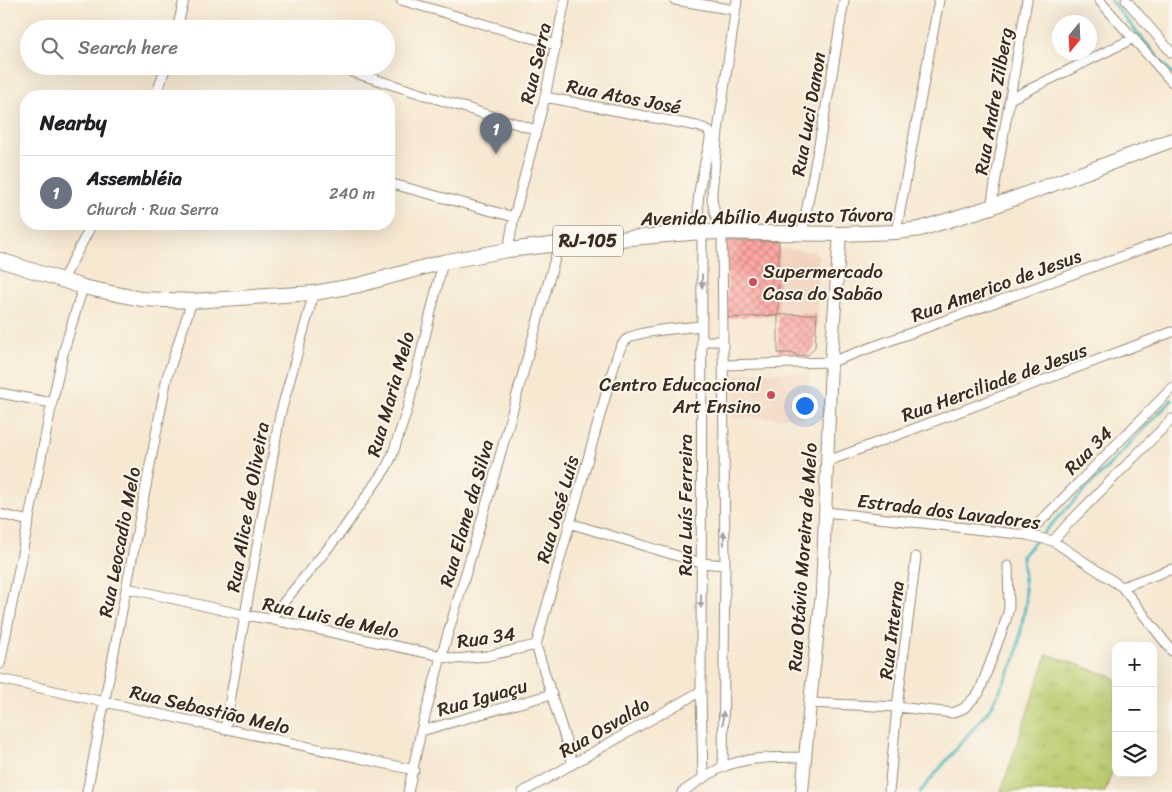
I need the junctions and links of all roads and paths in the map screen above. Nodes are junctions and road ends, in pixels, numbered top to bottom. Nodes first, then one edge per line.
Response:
1 (184, 0) edge
2 (400, 0) edge
3 (565, 0) edge
4 (675, 0) edge
5 (738, 0) edge
6 (844, 0) edge
7 (938, 0) edge
8 (1027, 0) edge
9 (1099, 0) edge
10 (1126, 0) edge
11 (735, 10) junction
12 (180, 20) edge
13 (1134, 38) junction
14 (556, 45) junction
15 (1172, 54) edge
16 (163, 75) edge
17 (362, 75) edge
18 (1172, 82) edge
19 (158, 90) edge
20 (545, 98) junction
21 (1010, 98) junction
22 (697, 126) joint
23 (536, 130) junction
24 (1172, 140) edge
25 (395, 185) edge
26 (991, 208) junction
27 (514, 217) junction
28 (89, 230) edge
29 (702, 232) junction
30 (722, 232) junction
31 (896, 232) junction
32 (802, 234) junction
33 (840, 234) junction
34 (1172, 238) edge
35 (559, 244) junction
36 (508, 250) junction
37 (0, 260) edge
38 (443, 262) junction
39 (62, 281) junction
40 (83, 287) junction
41 (314, 293) junction
42 (192, 301) junction
43 (702, 326) junction
44 (1172, 332) edge
45 (702, 341) junction
46 (723, 341) junction
47 (831, 362) junction
48 (723, 365) junction
49 (1172, 388) edge
50 (0, 393) edge
51 (52, 403) junction
52 (1172, 419) edge
53 (828, 460) junction
54 (826, 512) junction
55 (0, 514) edge
56 (29, 520) junction
57 (569, 523) junction
58 (1030, 536) junction
59 (1051, 540) junction
60 (916, 557) dead end
61 (701, 563) junction
62 (725, 565) junction
63 (1008, 566) dead end
64 (1172, 569) edge
65 (1122, 586) junction
66 (127, 588) junction
67 (244, 615) junction
68 (270, 619) junction
69 (536, 645) junction
70 (1172, 651) edge
71 (441, 657) junction
72 (0, 664) edge
73 (0, 679) edge
74 (701, 691) junction
75 (552, 694) junction
76 (105, 702) junction
77 (810, 702) junction
78 (897, 707) junction
79 (225, 730) junction
80 (421, 731) junction
81 (805, 757) junction
82 (573, 764) junction
83 (723, 767) junction
84 (414, 770) junction
85 (703, 778) junction
86 (88, 792) edge
87 (408, 792) edge
88 (523, 792) edge
89 (682, 792) edge
90 (802, 792) edge
91 (889, 792) edge

1 - 12 street
2 - 14 street
3 - 14 street, Rua Serra
4 - 11 street
5 - 11 street, Rua Luís Ferreira
6 - 32 street, Rua Luci Danon
7 - 31 street
8 - 21 street, Rua Andre Zilberg
9 - 13 street
10 - 15 street
11 - 30 street, Rua Luís Ferreira
13 - 18 street
13 - 21 street
14 - 20 street, Rua Serra
16 - 19 street
17 - 23 street
20 - 22 street, Rua Atos José
20 - 23 street, Rua Serra
21 - 26 street, Rua Andre Zilberg
22 - 29 street, Rua Luís Ferreira
23 - 27 street, Rua Serra
24 - 26 main road, Avenida Abílio Augusto Távora / RJ-105
25 - 27 street
26 - 31 main road, Avenida Abílio Augusto Távora / RJ-105
27 - 36 street, Rua Serra
28 - 39 street
29 - 30 main road, Avenida Abílio Augusto Távora / RJ-105
29 - 35 main road, Avenida Abílio Augusto Távora / RJ-105
29 -> 43 street, Rua Luís Ferreira
30 - 32 main road, Avenida Abílio Augusto Távora / RJ-105
30 - 46 street, Rua Luís Ferreira
31 - 33 main road, Avenida Abílio Augusto Távora / RJ-105
32 - 33 main road, Avenida Abílio Augusto Távora / RJ-105
33 - 47 street, Rua Otávio Moreira de Melo
34 - 47 street, Rua Americo de Jesus
35 - 36 main road, Avenida Abílio Augusto Távora / RJ-105
35 - 71 street, Rua Elane da Silva
36 - 38 main road, Avenida Abílio Augusto Távora / RJ-105
37 - 39 main road, Avenida Abílio Augusto Távora / RJ-105
38 - 41 main road, Avenida Abílio Augusto Távora / RJ-105
38 - 68 street, Rua Maria Melo
39 - 40 main road, Avenida Abílio Augusto Távora / RJ-105
40 - 42 main road, Avenida Abílio Augusto Távora / RJ-105
40 - 51 street
41 - 42 main road, Avenida Abílio Augusto Távora / RJ-105
41 - 67 street, Rua Alice de Oliveira
42 - 66 street, Rua Leocadio Melo
43 - 45 street, Rua Luís Ferreira
43 - 57 street, Rua José Luis
44 - 53 street, Rua Herciliade de Jesus
45 - 46 street
45 - 61 street, Rua Luís Ferreira
46 - 48 street, Rua Luís Ferreira
47 - 48 street, Rua Americo de Jesus
47 - 53 street, Rua Otávio Moreira de Melo
62 -> 48 street, Rua Luís Ferreira
49 - 58 street, Rua 34
50 - 51 street
51 - 56 street
52 - 59 street
53 - 54 street, Rua Otávio Moreira de Melo
54 - 58 street, Estrada dos Lavadores
54 - 77 street, Rua Otávio Moreira de Melo
55 - 56 street
56 - 72 street
57 - 61 street
57 - 69 street, Rua José Luis
58 - 59 street, Estrada dos Lavadores
59 - 65 street, Estrada dos Lavadores
60 - 78 street, Rua Interna
61 - 62 street
61 -> 74 street, Rua Luís Ferreira
83 -> 62 street, Rua Luís Ferreira
63 - 78 street, Rua Interna
64 - 65 street
65 - 70 street, Estrada dos Lavadores
66 - 67 street, Rua Luis de Melo
66 - 76 street, Rua Leocadio Melo
67 - 68 street, Rua Luis de Melo
67 - 79 street, Rua Alice de Oliveira
68 - 71 street, Rua Luis de Melo
69 - 71 street, Rua 34
69 - 75 street
71 - 80 street, Rua Elane da Silva
73 - 76 street, Rua Sebastião Melo
74 - 82 street, Rua Osvaldo
74 - 85 street, Rua Luís Ferreira
75 - 80 street, Rua Iguaçu
75 - 82 street
76 - 79 street, Rua Sebastião Melo
76 - 86 street, Rua Leocadio Melo
77 - 78 street, Rua Interna
77 - 81 street, Rua Otávio Moreira de Melo
78 - 91 street, Rua Interna
79 - 84 street, Rua Sebastião Melo
80 - 84 street, Rua Elane da Silva
81 - 83 street
81 - 90 street, Rua Otávio Moreira de Melo
82 - 88 street, Rua Osvaldo
83 - 85 street
84 - 87 street, Rua Elane da Silva
85 - 89 street

